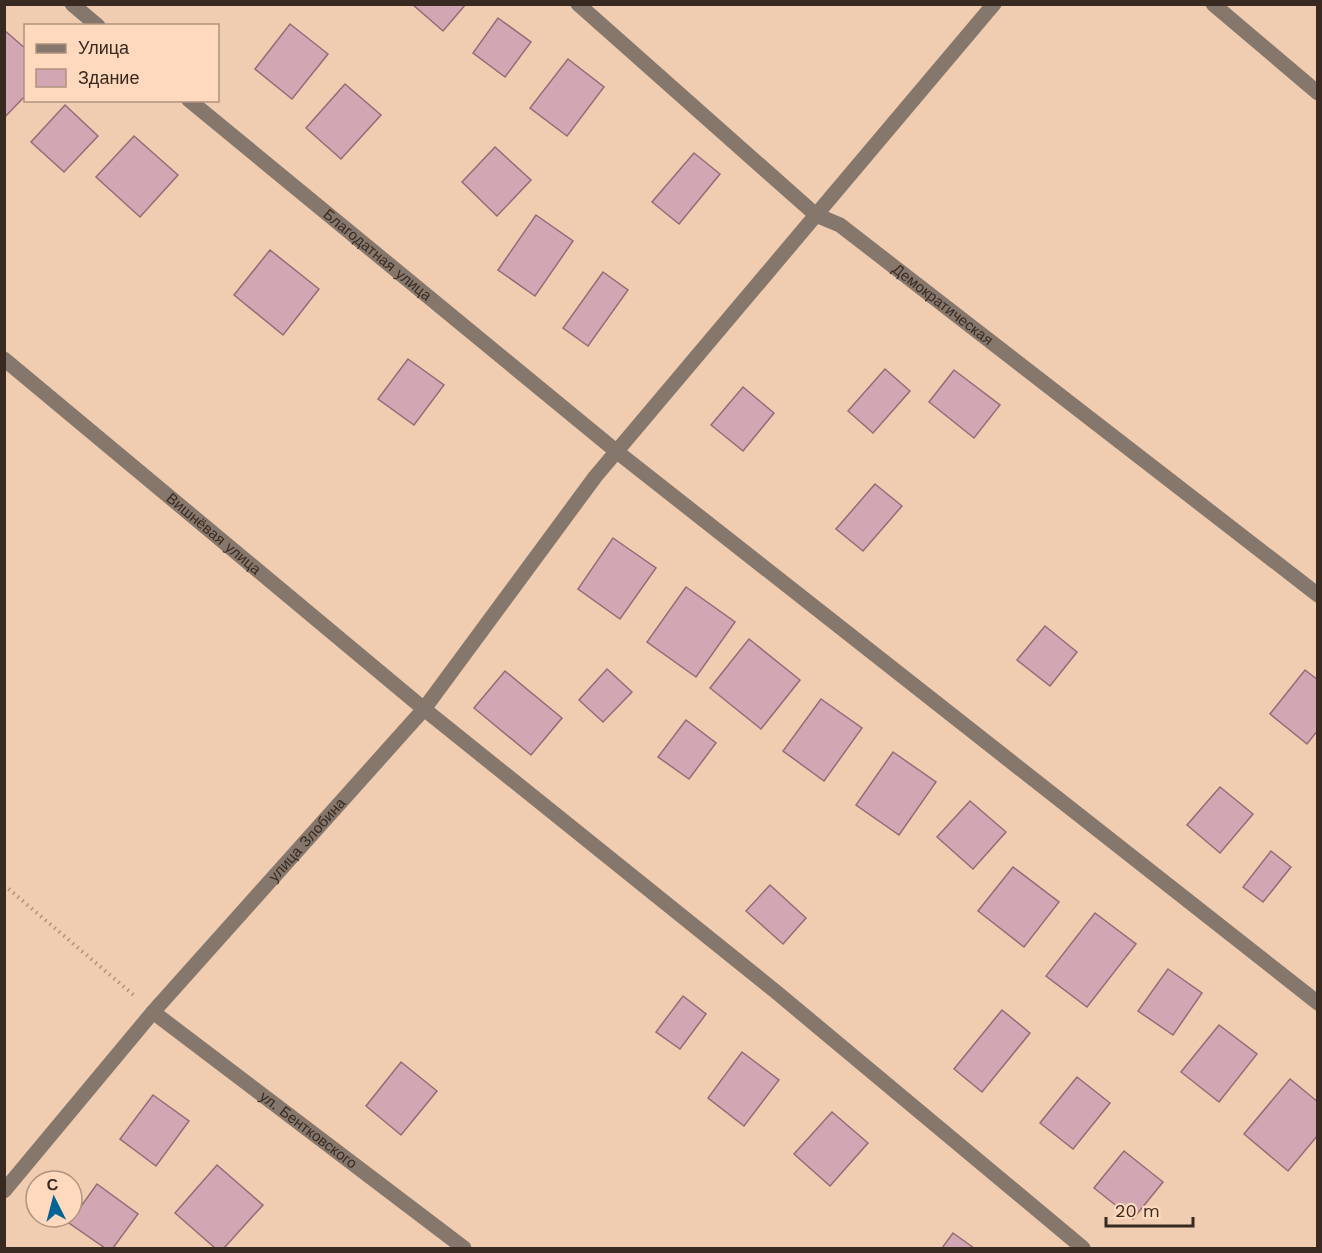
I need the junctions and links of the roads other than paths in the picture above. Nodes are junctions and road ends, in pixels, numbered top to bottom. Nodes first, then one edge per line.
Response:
1 (72, 4) edge
2 (578, 4) edge
3 (994, 4) edge
4 (1213, 4) edge
5 (96, 24) edge
6 (1317, 93) edge
7 (191, 102) edge
8 (816, 215) junction
9 (4, 359) edge
10 (616, 451) junction
11 (1317, 595) edge
12 (424, 709) junction
13 (1317, 1003) edge
14 (153, 1012) junction
15 (4, 1191) edge
16 (464, 1248) edge
17 (1083, 1248) edge

1 - 5 street
2 - 8 street, Демократическая
3 - 8 street, улица Злобина
4 - 6 street
7 - 10 street, Благодатная улица
8 - 10 street, улица Злобина
8 - 11 street, Демократическая
9 - 12 street, Вишнёвая улица
10 - 12 street, улица Злобина
10 - 13 street, Благодатная улица
12 - 14 street, улица Злобина
12 - 17 street, Вишнёвая улица
14 - 15 street, улица Злобина
14 - 16 street, ул. Бентковского

